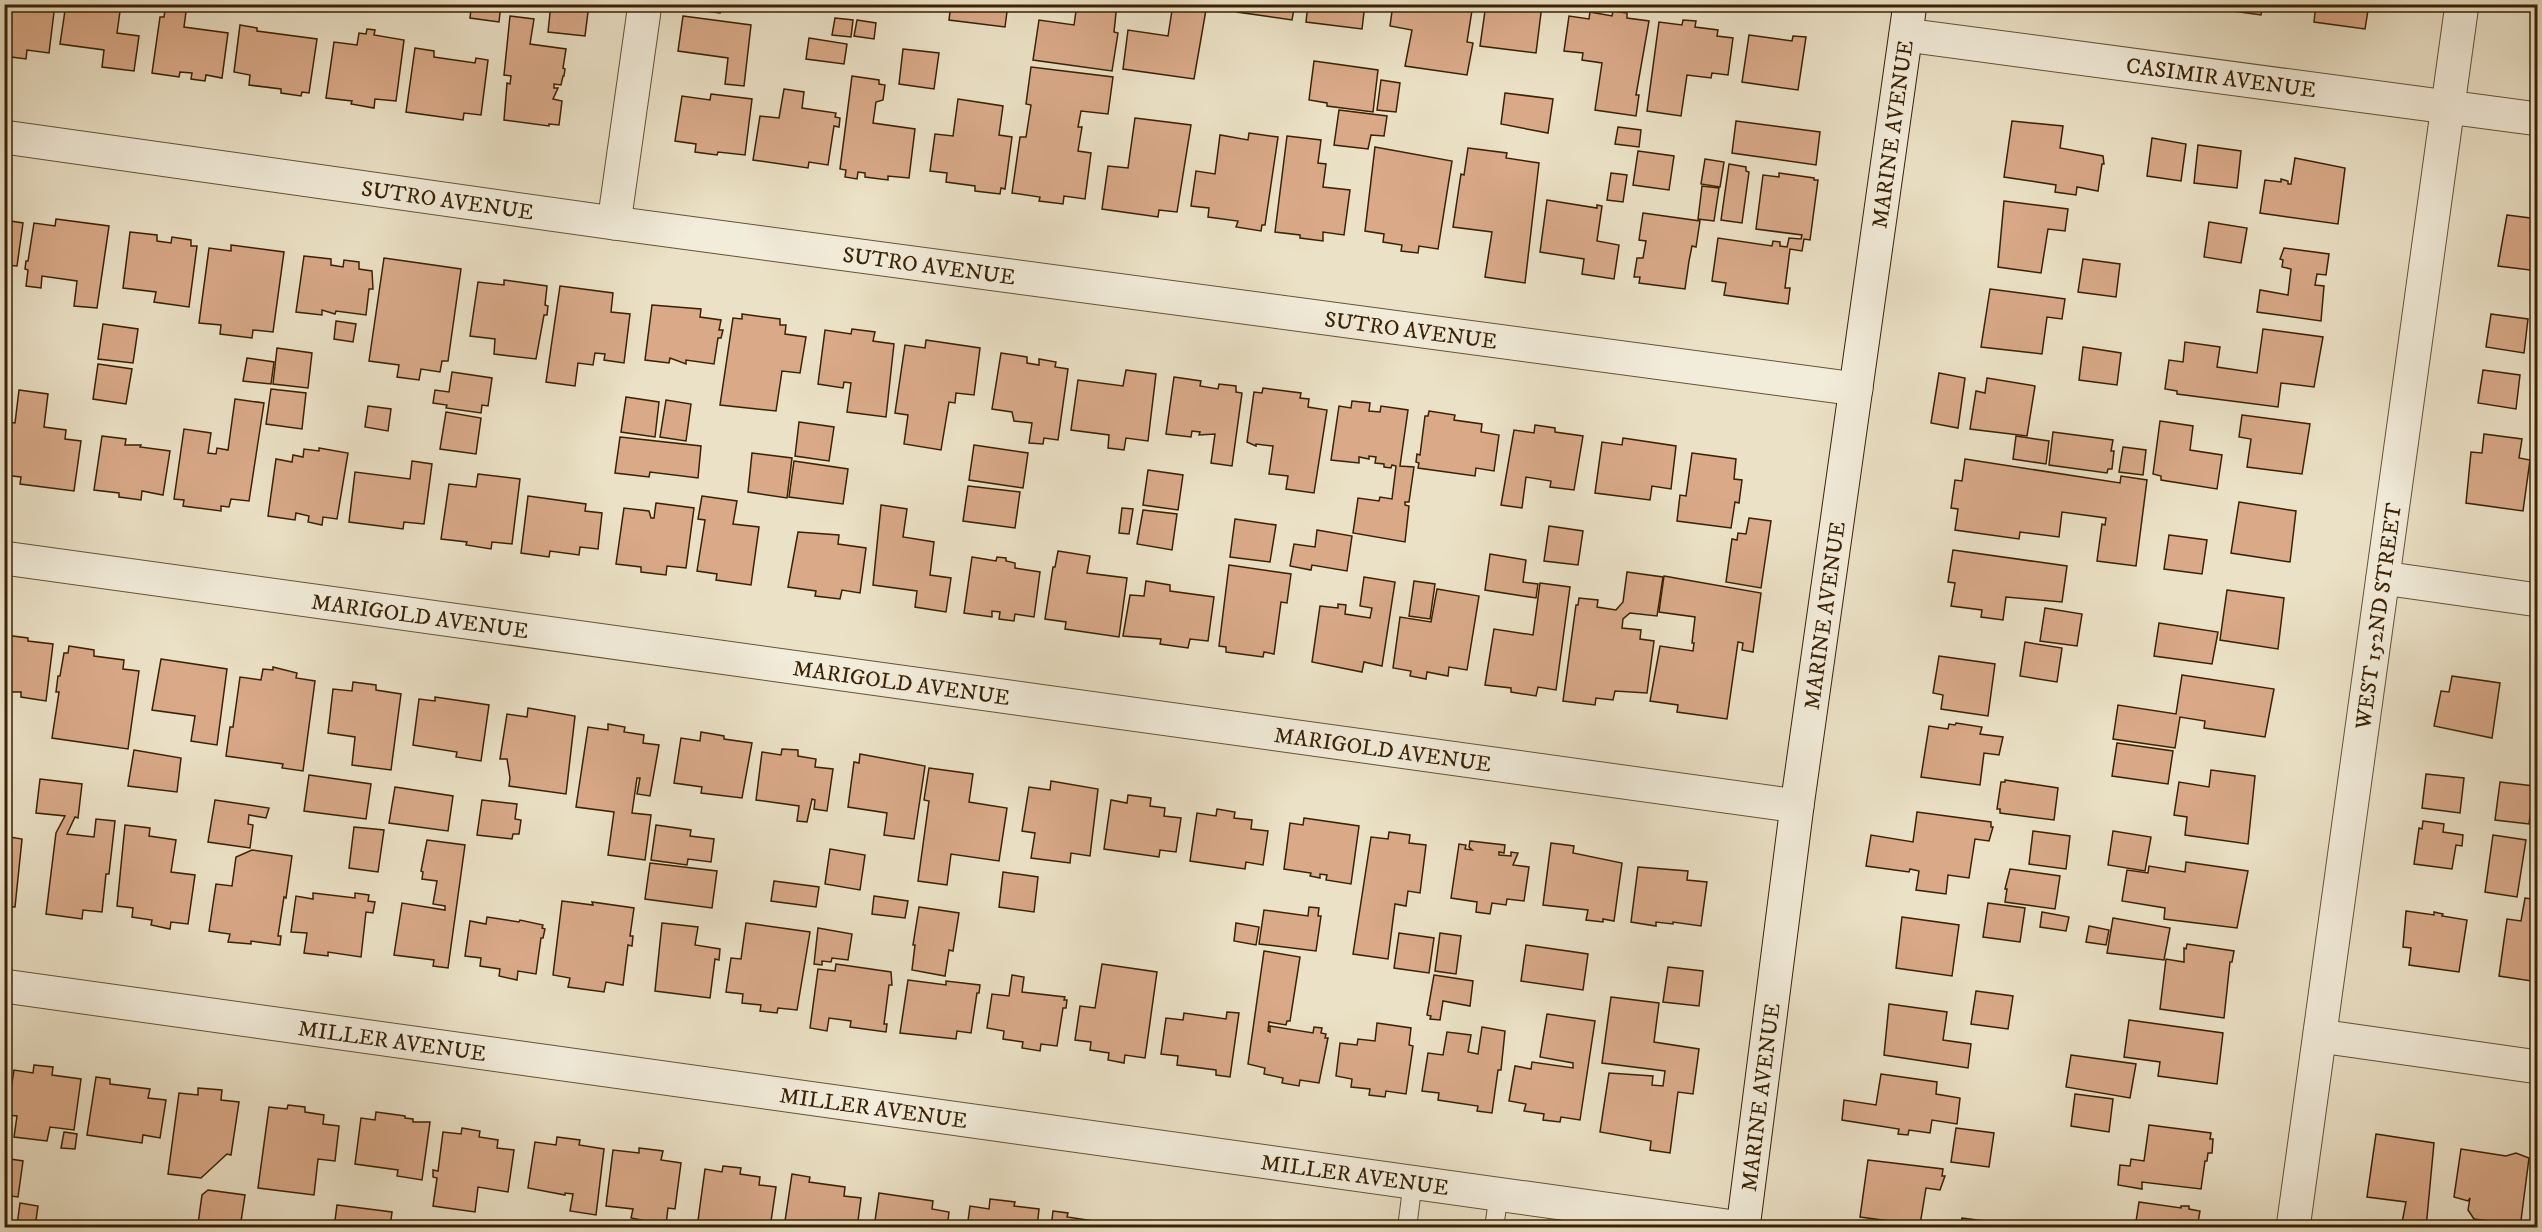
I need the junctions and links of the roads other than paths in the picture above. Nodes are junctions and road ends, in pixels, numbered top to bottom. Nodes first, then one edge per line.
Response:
1 (645, 4) edge
2 (2462, 4) edge
3 (1908, 20) edge
4 (2448, 107) junction
5 (2538, 119) edge
6 (4, 137) edge
7 (614, 223) junction
8 (1856, 388) junction
9 (4, 558) edge
10 (2383, 578) junction
11 (2538, 600) edge
12 (1797, 806) junction
13 (4, 986) edge
14 (2320, 1036) junction
15 (2538, 1067) edge
16 (1413, 1181) junction
17 (1499, 1193) junction
18 (1602, 1218) edge
19 (1407, 1227) edge
20 (1494, 1227) edge
21 (1742, 1227) edge
22 (2293, 1227) edge

1 - 7 street
2 - 4 street, WEST 152ND STREET
3 - 4 street, CASIMIR AVENUE
3 - 8 street, MARINE AVENUE
4 - 5 street, CASIMIR AVENUE
4 - 10 street, WEST 152ND STREET
6 - 7 street, SUTRO AVENUE
7 - 8 street, SUTRO AVENUE
8 - 12 street, MARINE AVENUE
9 - 12 street, MARIGOLD AVENUE
10 - 11 street
10 - 14 street, WEST 152ND STREET
12 - 21 street, MARINE AVENUE
13 - 16 street, MILLER AVENUE
14 - 15 street
14 - 22 street, WEST 152ND STREET
16 - 17 street, MILLER AVENUE
16 - 19 lane
17 - 18 street, MILLER AVENUE
17 - 20 lane
18 - 21 street, MILLER AVENUE

